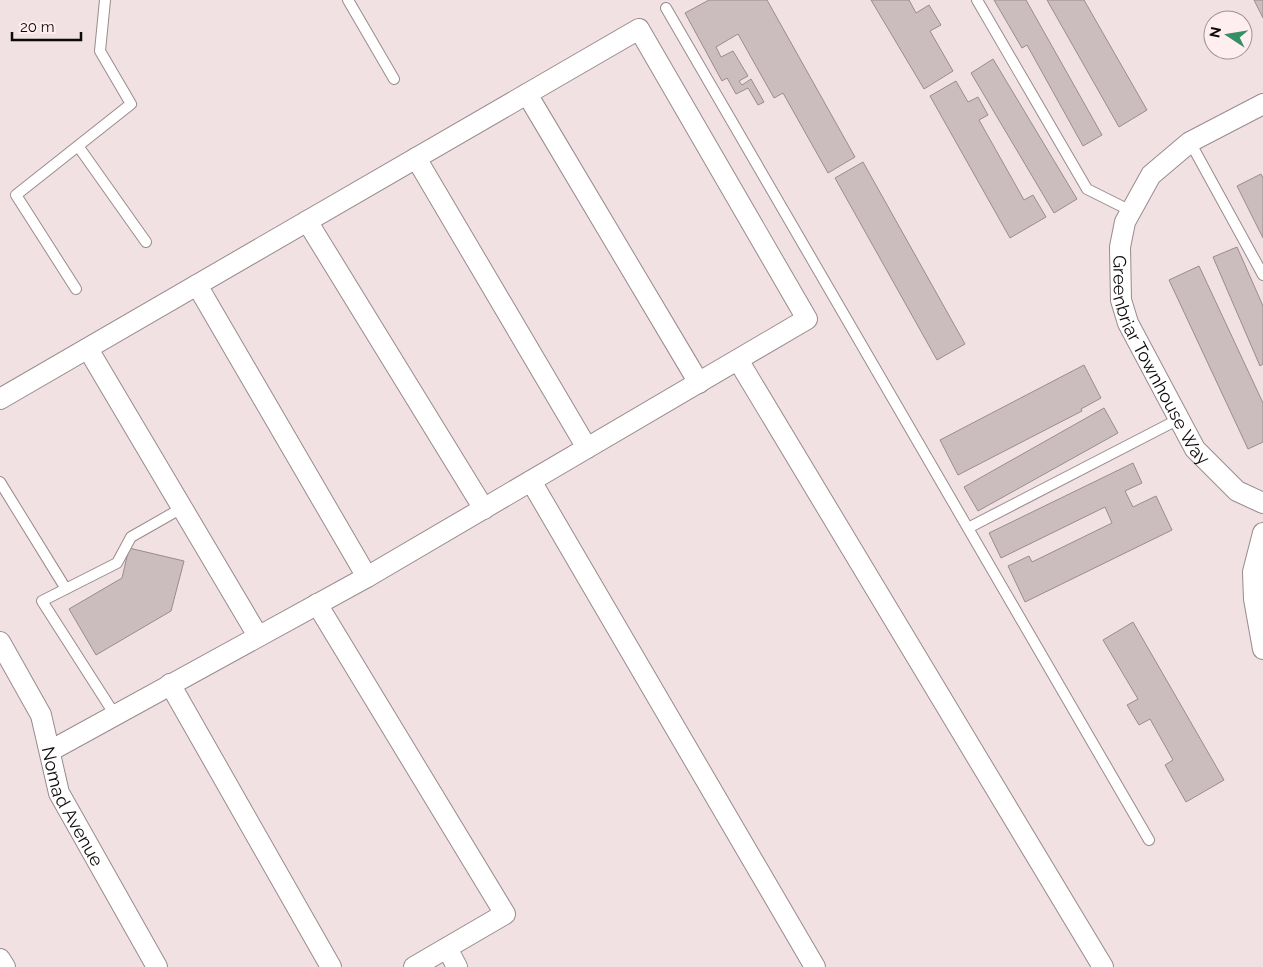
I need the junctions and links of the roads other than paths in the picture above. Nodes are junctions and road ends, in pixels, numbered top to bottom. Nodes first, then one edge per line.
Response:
1 (104, 0) edge
2 (348, 0) edge
3 (977, 0) edge
4 (666, 8) dead end
5 (394, 79) dead end
6 (527, 94) junction
7 (1263, 104) edge
8 (1190, 142) junction
9 (78, 146) junction
10 (416, 158) junction
11 (1131, 211) junction
12 (308, 222) junction
13 (146, 242) dead end
14 (1263, 275) edge
15 (197, 285) junction
16 (76, 289) dead end
17 (88, 349) junction
18 (738, 360) junction
19 (699, 383) junction
20 (0, 399) edge
21 (1179, 419) junction
22 (587, 448) junction
23 (532, 481) junction
24 (0, 482) edge
25 (1263, 503) edge
26 (182, 508) junction
27 (484, 509) junction
28 (968, 528) junction
29 (1263, 533) edge
30 (366, 577) junction
31 (66, 589) junction
32 (317, 604) junction
33 (258, 636) junction
34 (0, 642) edge
35 (1263, 649) edge
36 (170, 684) junction
37 (115, 715) junction
38 (50, 751) junction
39 (1149, 840) dead end
40 (447, 948) junction
41 (0, 959) edge
42 (5, 967) edge
43 (157, 967) edge
44 (332, 967) edge
45 (414, 967) edge
46 (457, 967) edge
47 (815, 967) edge
48 (1103, 967) edge

1 - 9 lane
2 - 5 lane
3 - 11 lane
4 - 28 lane
6 - 10 street
6 - 18 street
6 - 19 street
7 - 8 street, Greenbriar Townhouse Way
8 - 11 street, Greenbriar Townhouse Way
8 - 14 lane
9 - 13 lane
9 - 16 lane
10 - 12 street
10 - 22 street
11 - 21 street, Greenbriar Townhouse Way
12 - 15 street
12 - 27 street
15 - 17 street
15 - 30 street
17 - 20 street
17 - 26 street
18 - 19 street
18 - 48 street
19 - 22 street
21 - 25 street, Greenbriar Townhouse Way
21 - 28 lane
22 - 23 street
23 - 27 street
23 - 47 street
24 - 31 lane
26 - 31 lane
26 - 33 street
27 - 30 street
28 - 39 lane
29 - 35 street
30 - 32 street
31 - 37 lane
32 - 33 street
32 - 40 street
33 - 36 street
34 - 38 street, Nomad Avenue
36 - 37 street
36 - 44 street
37 - 38 street
38 - 43 street, Nomad Avenue
40 - 45 street
40 - 46 street
41 - 42 street

